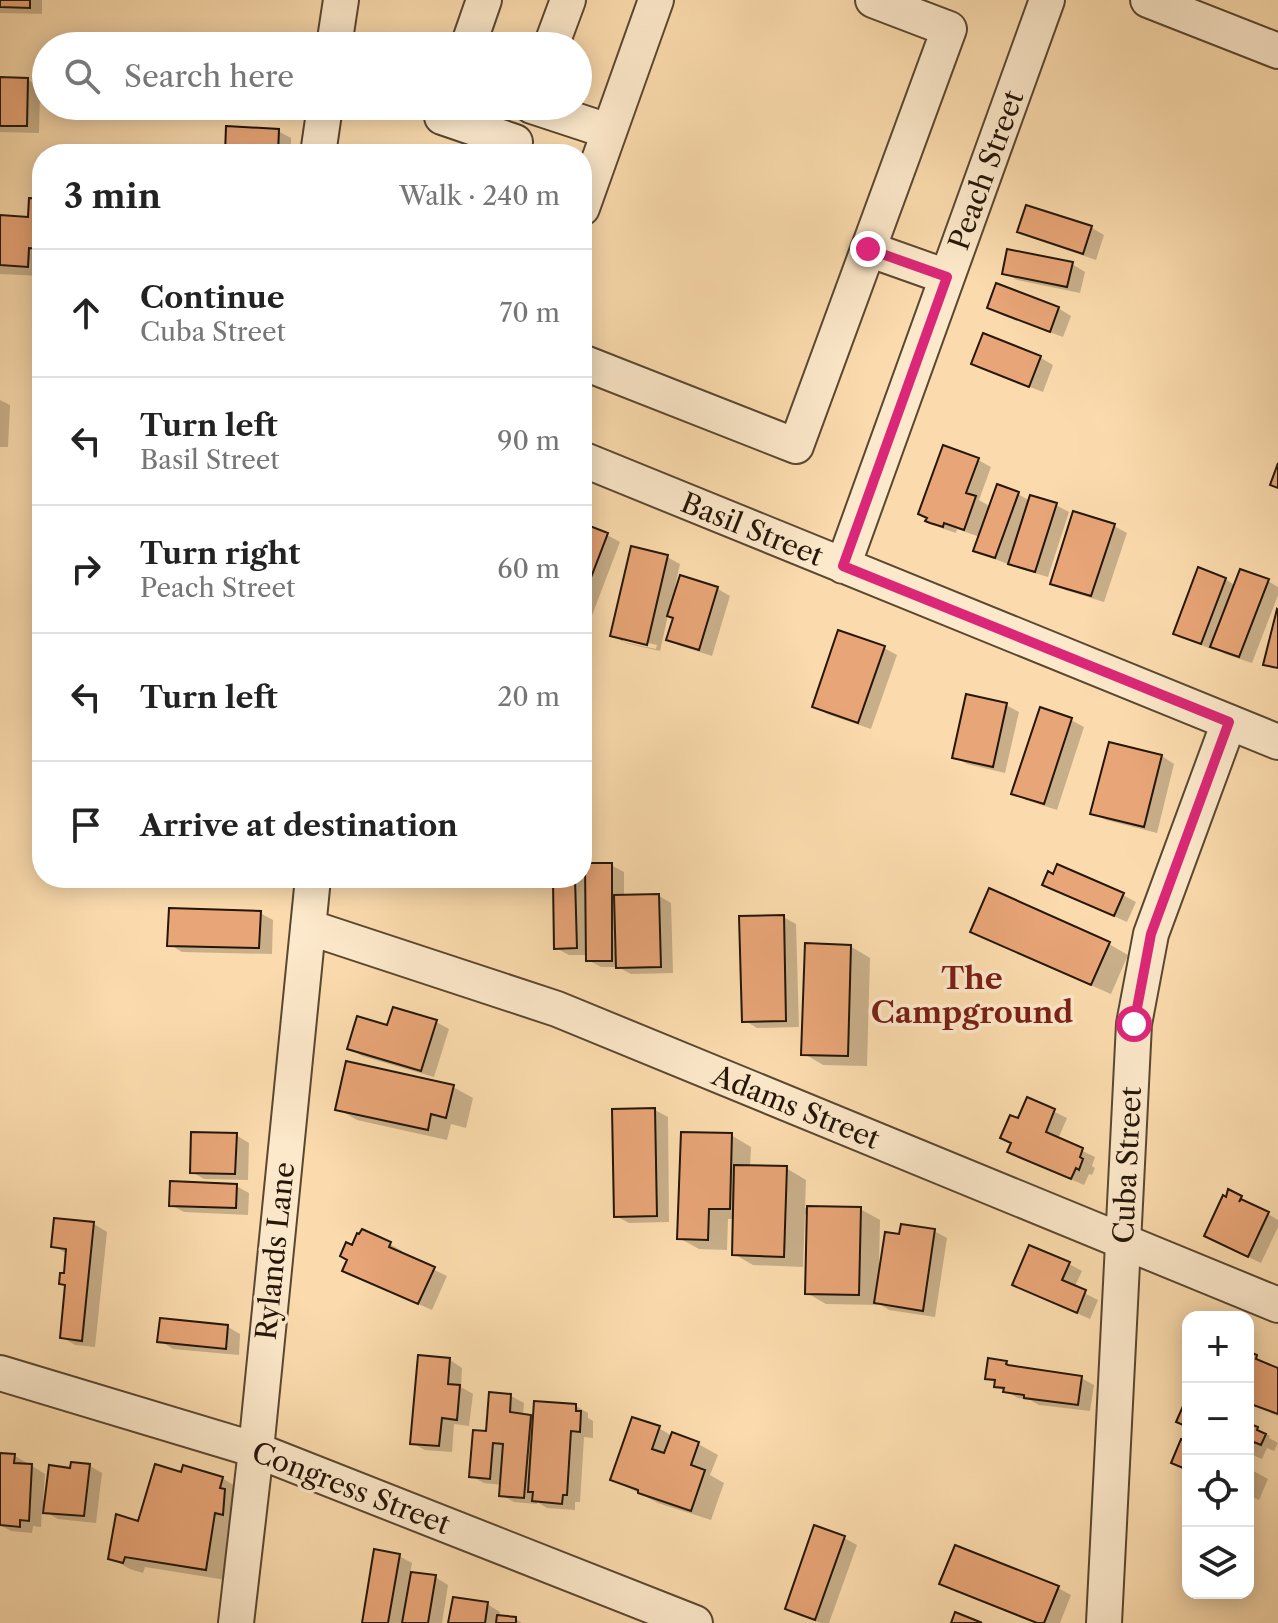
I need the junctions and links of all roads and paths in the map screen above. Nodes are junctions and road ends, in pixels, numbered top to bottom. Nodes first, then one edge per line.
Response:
1 (341, 0) edge
2 (484, 0) edge
3 (568, 0) edge
4 (656, 0) edge
5 (873, 0) edge
6 (1047, 0) edge
7 (1148, 0) edge
8 (336, 32) edge
9 (473, 32) edge
10 (556, 32) edge
11 (1278, 51) edge
12 (323, 120) edge
13 (449, 120) edge
14 (524, 120) edge
15 (574, 120) edge
16 (608, 131) junction
17 (319, 144) edge
18 (504, 144) edge
19 (515, 144) edge
20 (592, 178) edge
21 (868, 249) junction
22 (947, 277) junction
23 (592, 366) edge
24 (592, 463) edge
25 (843, 566) junction
26 (1229, 722) junction
27 (1278, 742) edge
28 (312, 888) edge
29 (308, 927) junction
30 (1123, 1241) junction
31 (1278, 1305) edge
32 (0, 1373) edge
33 (256, 1450) junction
34 (236, 1623) edge
35 (695, 1623) edge
36 (1104, 1623) edge

1 - 8 street
2 - 9 street
3 - 10 street
4 - 16 street
5 - 21 street
6 - 22 street, Peach Street
7 - 11 street
12 - 17 street
13 - 18 street
14 - 19 street
15 - 16 street
16 - 20 street
21 - 22 street
21 - 23 street
22 - 25 street, Peach Street
24 - 25 street, Basil Street
25 - 26 street, Basil Street
26 - 27 street, Basil Street
26 - 30 street, Cuba Street
28 - 29 street, Rylands Lane
29 - 30 street, Adams Street
29 - 33 street, Rylands Lane
30 - 31 street, Adams Street
30 - 36 street, Cuba Street
32 - 33 street, Congress Street
33 - 34 street, Rylands Lane
33 - 35 street, Congress Street

